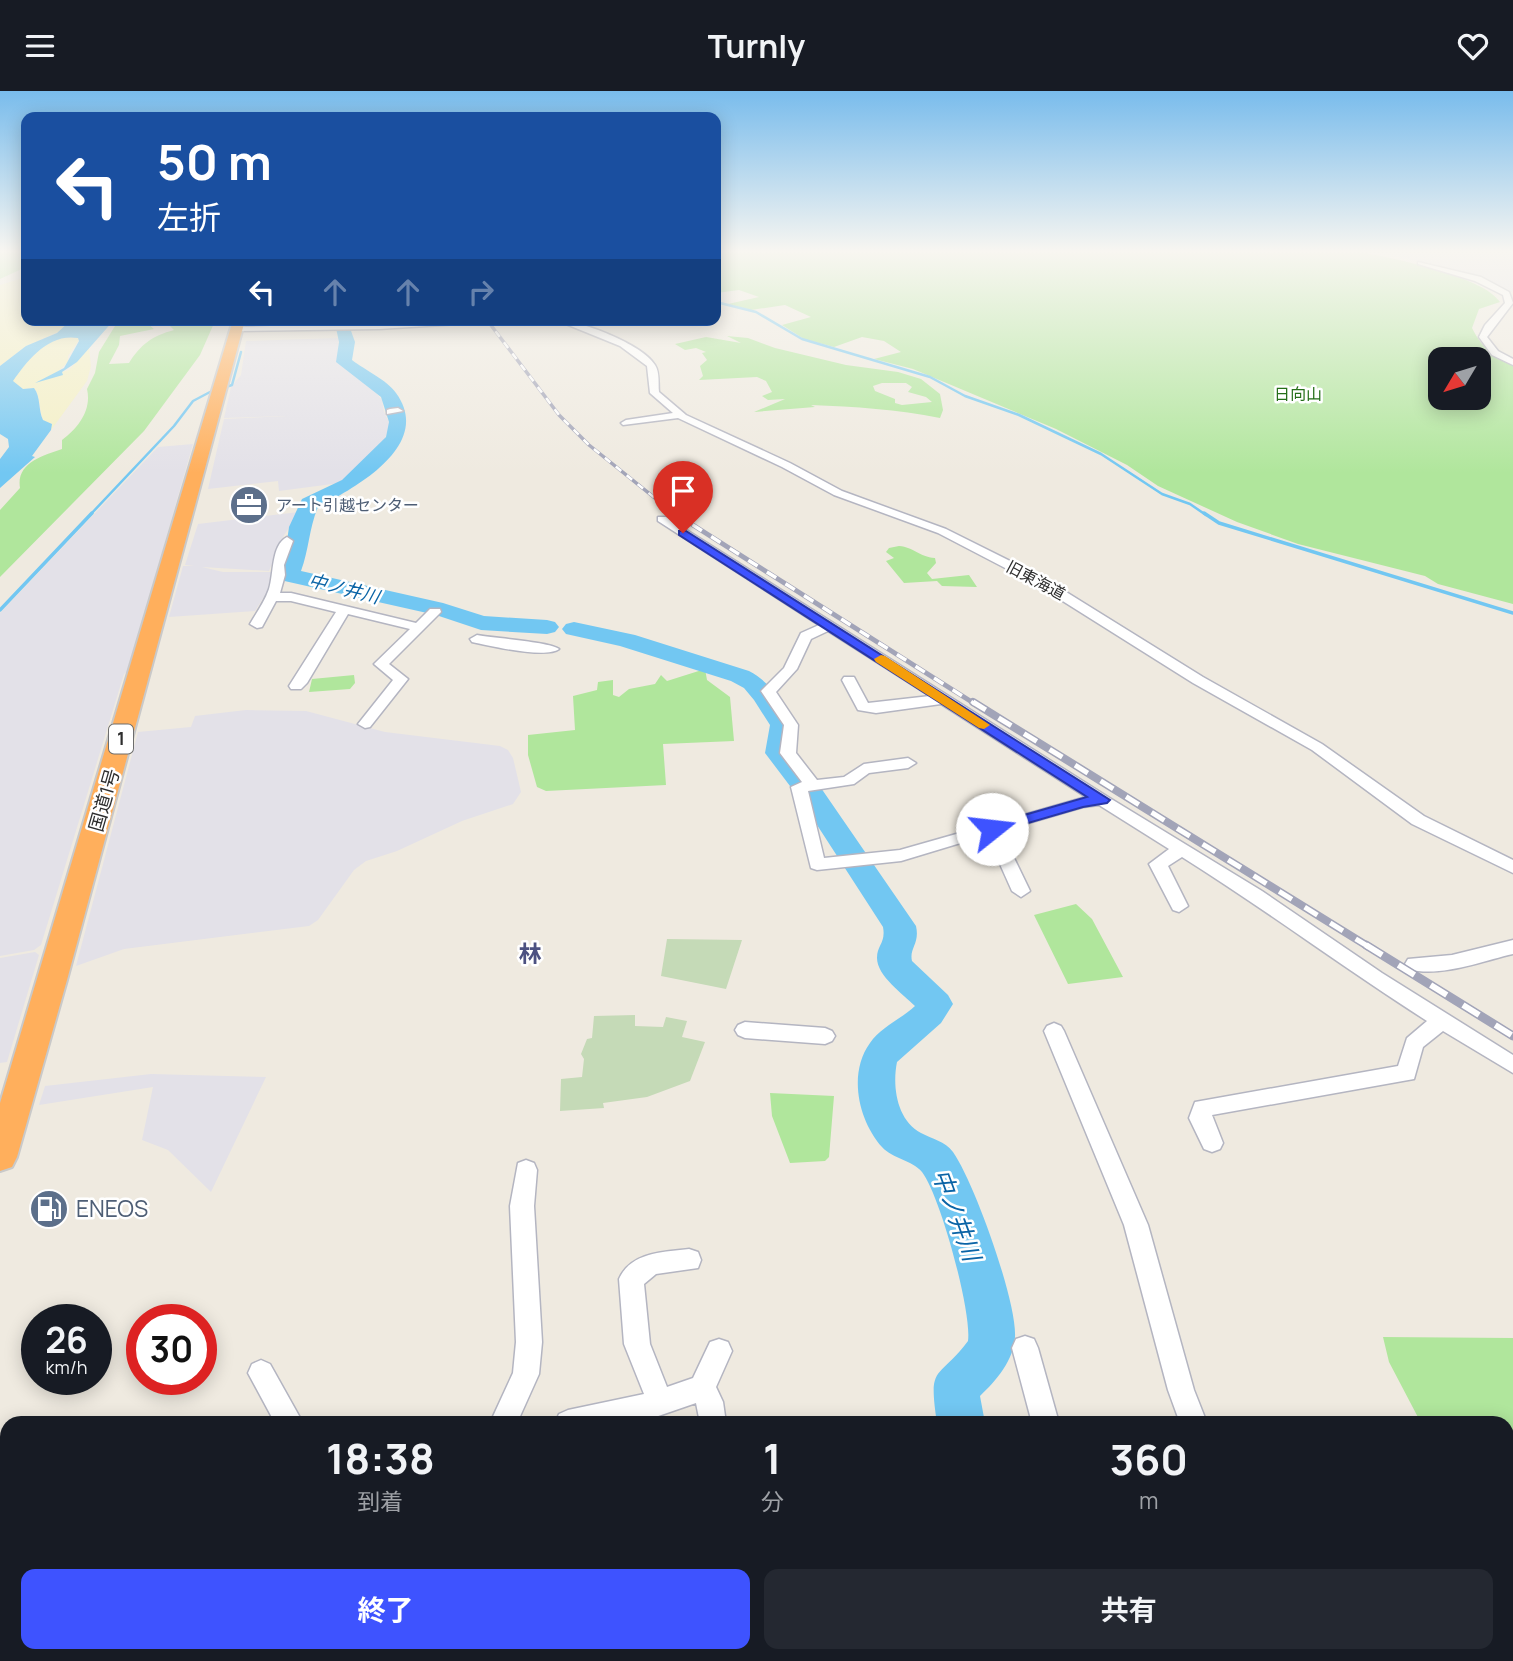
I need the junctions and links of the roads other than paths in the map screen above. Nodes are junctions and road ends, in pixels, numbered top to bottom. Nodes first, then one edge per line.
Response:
1 (237, 326) edge
2 (327, 326) edge
3 (394, 326) edge
4 (577, 326) edge
5 (1489, 326) edge
6 (1513, 362) edge
7 (679, 415) junction
8 (626, 423) dead end
9 (662, 519) dead end
10 (287, 541) dead end
11 (271, 597) junction
12 (344, 610) junction
13 (435, 612) dead end
14 (257, 624) dead end
15 (829, 626) junction
16 (417, 627) junction
17 (477, 639) dead end
18 (551, 649) dead end
19 (849, 680) dead end
20 (296, 686) dead end
21 (942, 698) junction
22 (365, 724) dead end
23 (908, 764) dead end
24 (813, 786) junction
25 (1102, 800) junction
26 (992, 829) junction
27 (1182, 849) junction
28 (1513, 867) edge
29 (1021, 891) dead end
30 (1179, 906) dead end
31 (1513, 947) edge
32 (1415, 964) dead end
33 (1442, 1020) junction
34 (745, 1030) dead end
35 (1054, 1031) dead end
36 (825, 1036) dead end
37 (1513, 1065) edge
38 (1212, 1143) dead end
39 (0, 1157) edge
40 (526, 1170) dead end
41 (689, 1260) dead end
42 (1026, 1348) dead end
43 (719, 1351) dead end
44 (261, 1373) dead end
45 (702, 1388) junction
46 (644, 1411) edge
47 (286, 1416) edge
48 (507, 1416) edge
49 (612, 1416) edge
50 (712, 1416) edge
51 (1044, 1416) edge
52 (1191, 1416) edge

1 - 39 highway, 国道1号 / 1
2 - 3 street
4 - 7 street, 旧東海道
5 - 6 street
7 - 8 street
7 - 28 street, 旧東海道
9 - 15 street
10 - 11 street
11 - 12 street
11 - 14 street
12 - 16 street
12 - 20 street
13 - 16 street
15 - 21 street
15 - 24 street
16 - 22 street
17 - 18 street
19 - 21 street
21 - 25 street
23 - 24 street
24 - 26 street
25 - 26 street
25 - 27 street
26 - 29 street
27 - 30 street
27 - 33 street
31 - 32 street
33 - 37 street
33 - 38 street
34 - 36 street
35 - 52 street
40 - 48 street
41 - 46 street
42 - 51 street
43 - 45 street
44 - 47 street
45 - 46 street
45 - 50 street
46 - 49 street

